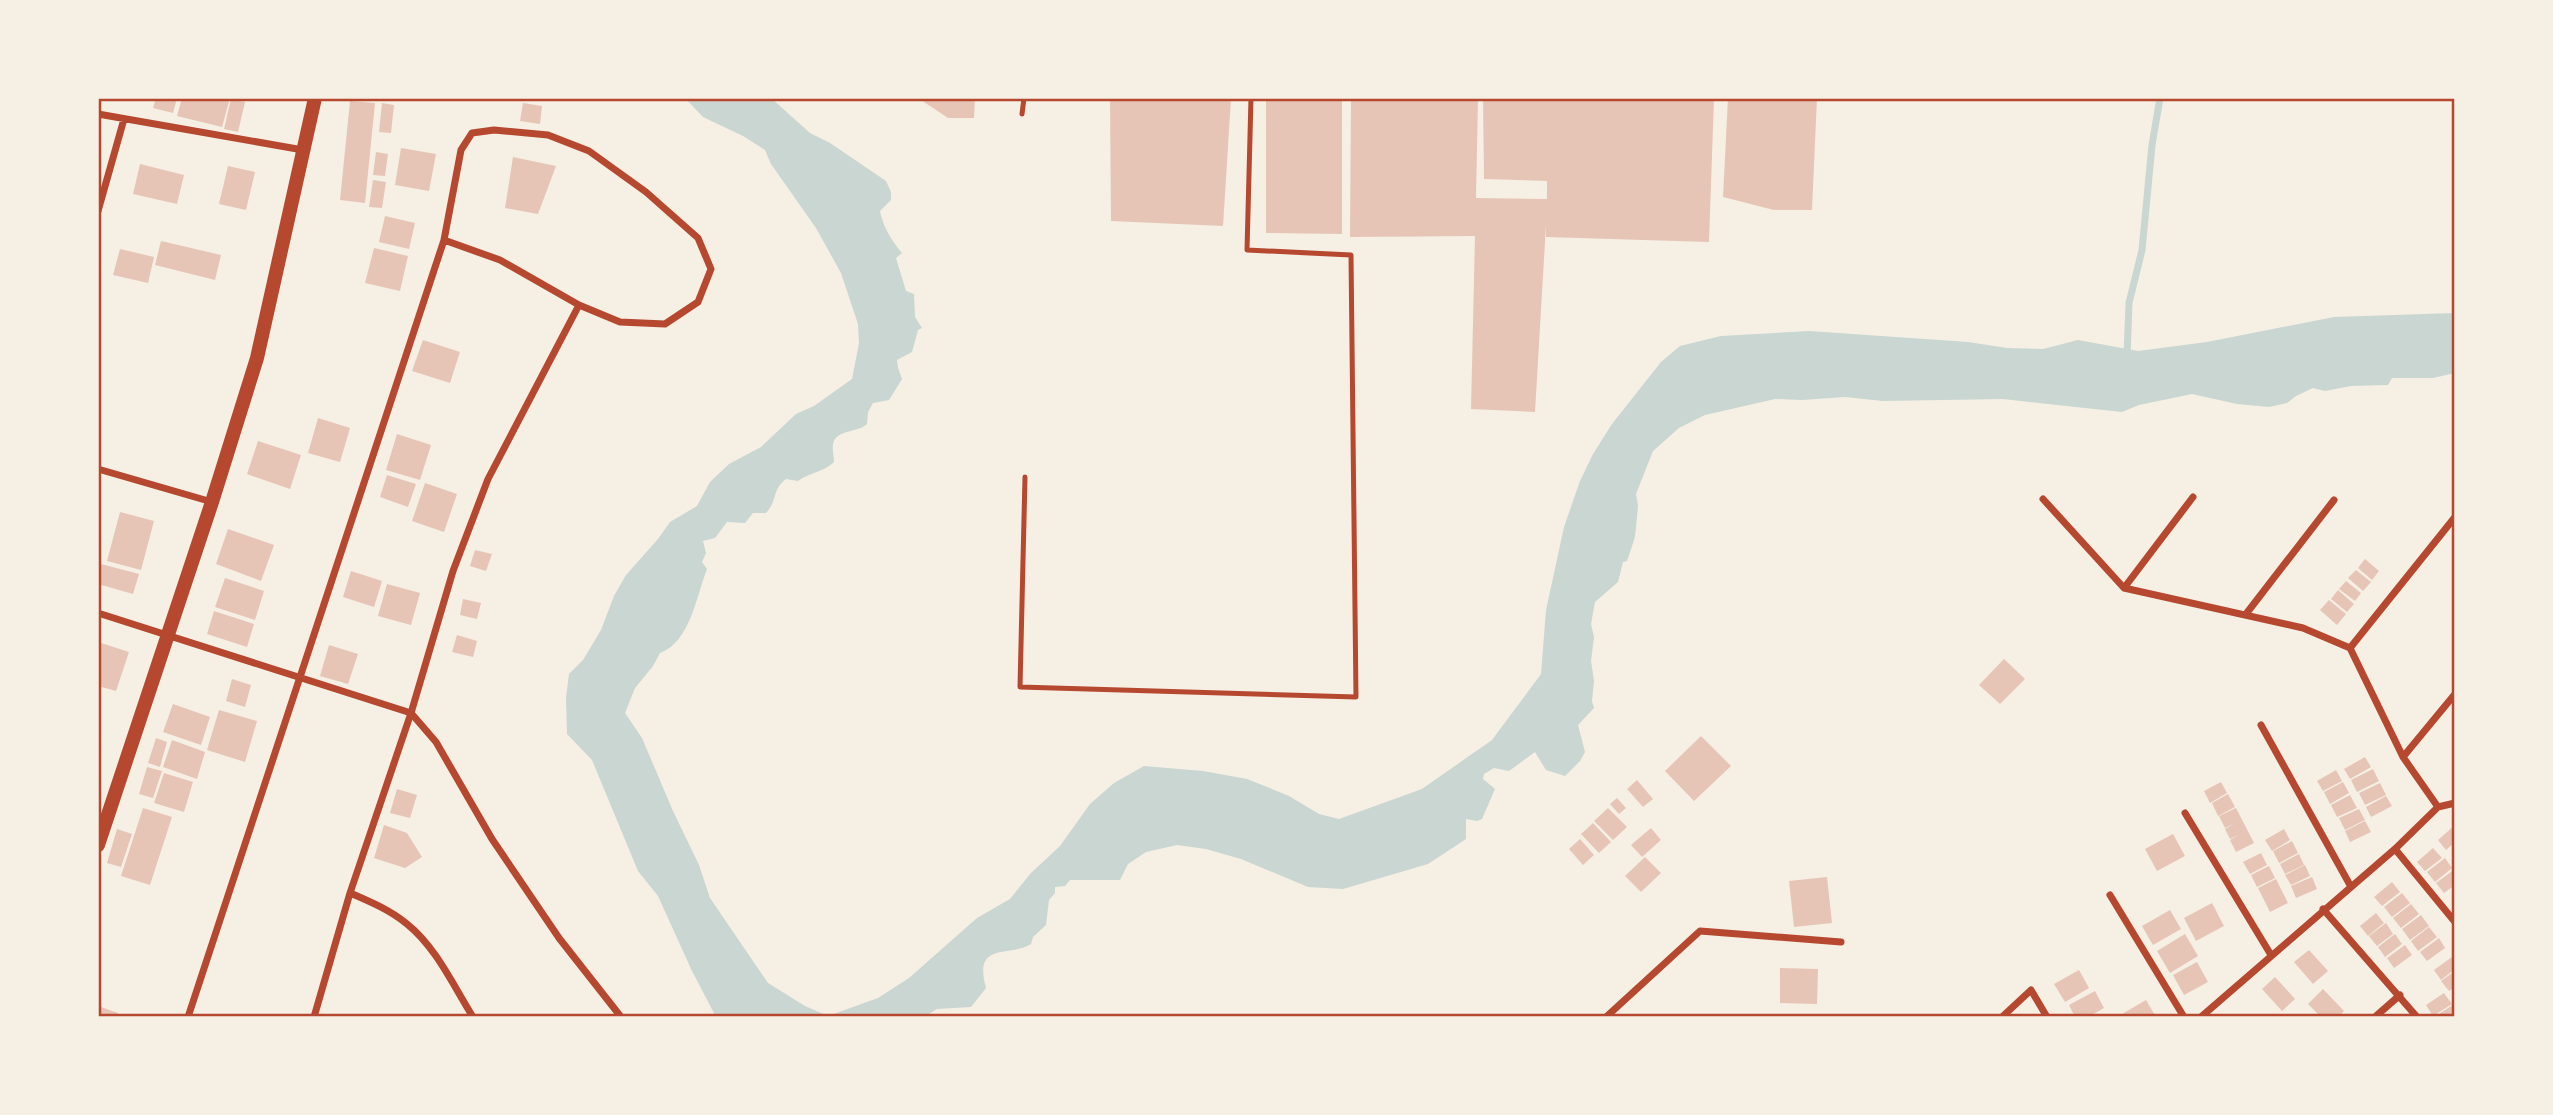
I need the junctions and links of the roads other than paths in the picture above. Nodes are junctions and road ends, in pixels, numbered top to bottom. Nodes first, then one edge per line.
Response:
1 (315, 98) edge
2 (1024, 98) edge
3 (1251, 98) edge
4 (98, 114) edge
5 (1022, 114) dead end
6 (124, 119) junction
7 (303, 149) junction
8 (98, 211) edge
9 (444, 240) junction
10 (579, 305) junction
11 (98, 469) edge
12 (1025, 477) dead end
13 (2193, 497) dead end
14 (2043, 499) dead end
15 (2334, 500) dead end
16 (212, 502) junction
17 (2455, 517) edge
18 (2124, 588) junction
19 (98, 613) edge
20 (2246, 614) junction
21 (168, 636) junction
22 (2350, 648) junction
23 (299, 679) junction
24 (2455, 694) edge
25 (411, 713) junction
26 (2261, 725) dead end
27 (2403, 757) junction
28 (2455, 803) edge
29 (2438, 807) junction
30 (2185, 813) dead end
31 (98, 845) edge
32 (2395, 849) junction
33 (2350, 885) junction
34 (350, 893) junction
35 (2110, 895) dead end
36 (2323, 909) junction
37 (2455, 922) edge
38 (1841, 942) dead end
39 (2271, 955) junction
40 (2400, 995) junction
41 (188, 1017) edge
42 (314, 1017) edge
43 (473, 1017) edge
44 (621, 1017) edge
45 (1606, 1017) edge
46 (2002, 1017) edge
47 (2047, 1017) edge
48 (2183, 1017) edge
49 (2201, 1017) edge
50 (2375, 1017) edge
51 (2417, 1017) edge

1 - 7 main road
2 - 5 lane
3 - 12 lane
4 - 6 street
6 - 7 street
6 - 8 street
7 - 16 main road
9 - 10 street
9 - 10 street
9 - 23 street
10 - 25 street
11 - 16 street
13 - 18 street
14 - 18 street
15 - 20 street
16 - 21 main road
17 - 22 street
18 - 20 street
19 - 21 street
20 - 22 street
21 - 23 street
21 - 31 main road
22 - 27 street
23 - 25 street
23 - 41 street
24 - 27 street
25 - 34 street
25 - 44 street
26 - 33 street
27 - 29 street
28 - 29 street
29 - 32 street
30 - 39 street
32 - 33 street
32 - 37 street
33 - 36 street
34 - 42 street
34 - 43 street
35 - 48 street
36 - 39 street
36 - 40 street
38 - 45 street
39 - 49 street
40 - 50 street
40 - 51 street
46 - 47 street

